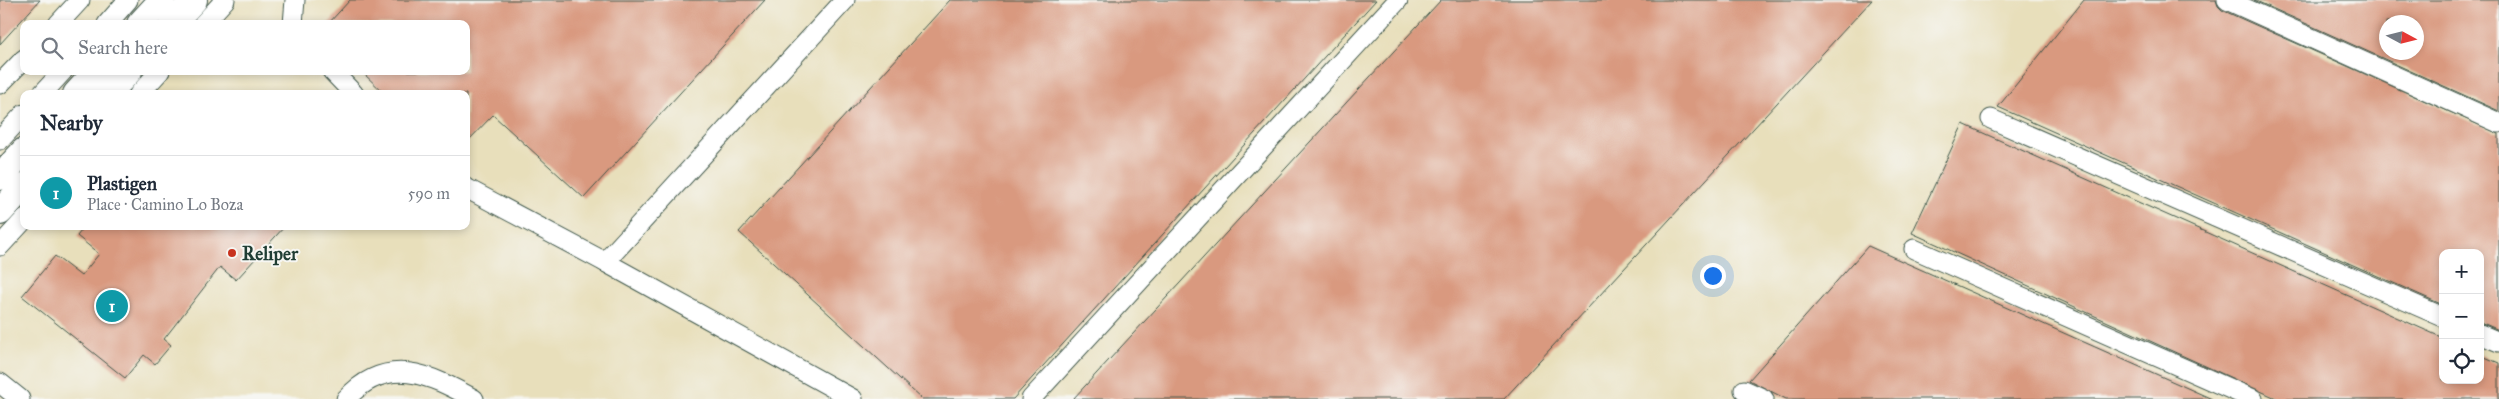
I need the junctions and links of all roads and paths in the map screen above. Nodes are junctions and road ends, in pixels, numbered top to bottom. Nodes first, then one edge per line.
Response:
1 (80, 0) edge
2 (128, 0) edge
3 (162, 0) edge
4 (194, 0) edge
5 (225, 0) edge
6 (295, 0) edge
7 (845, 0) edge
8 (1398, 0) edge
9 (2227, 0) edge
10 (62, 20) edge
11 (110, 20) edge
12 (144, 20) edge
13 (176, 20) edge
14 (207, 20) edge
15 (293, 20) edge
16 (20, 63) edge
17 (59, 75) edge
18 (93, 75) edge
19 (125, 75) edge
20 (156, 75) edge
21 (336, 75) edge
22 (0, 84) edge
23 (46, 90) edge
24 (79, 90) edge
25 (112, 90) edge
26 (143, 90) edge
27 (350, 90) edge
28 (20, 118) edge
29 (1991, 119) dead end
30 (2499, 123) edge
31 (0, 140) edge
32 (20, 155) edge
33 (0, 177) edge
34 (20, 190) edge
35 (470, 190) edge
36 (0, 212) edge
37 (20, 224) edge
38 (0, 246) edge
39 (1914, 249) dead end
40 (605, 262) junction
41 (2439, 315) edge
42 (2484, 336) edge
43 (2499, 342) edge
44 (0, 383) edge
45 (1744, 390) dead end
46 (20, 399) edge
47 (346, 399) edge
48 (474, 399) edge
49 (853, 399) edge
50 (1032, 399) edge
51 (1764, 399) edge
52 (2253, 399) edge

1 - 10 street
2 - 11 street
3 - 12 highway
4 - 13 highway
5 - 14 street
6 - 15 street
7 - 40 street
8 - 50 street
9 - 30 street
16 - 22 street
17 - 23 street
18 - 24 highway
19 - 25 highway
20 - 26 street
21 - 27 street
28 - 31 street
29 - 41 street
32 - 33 highway
34 - 36 highway
35 - 40 street
37 - 38 street
39 - 52 street
40 - 49 street
42 - 43 street
44 - 46 street
45 - 51 street
47 - 48 street

